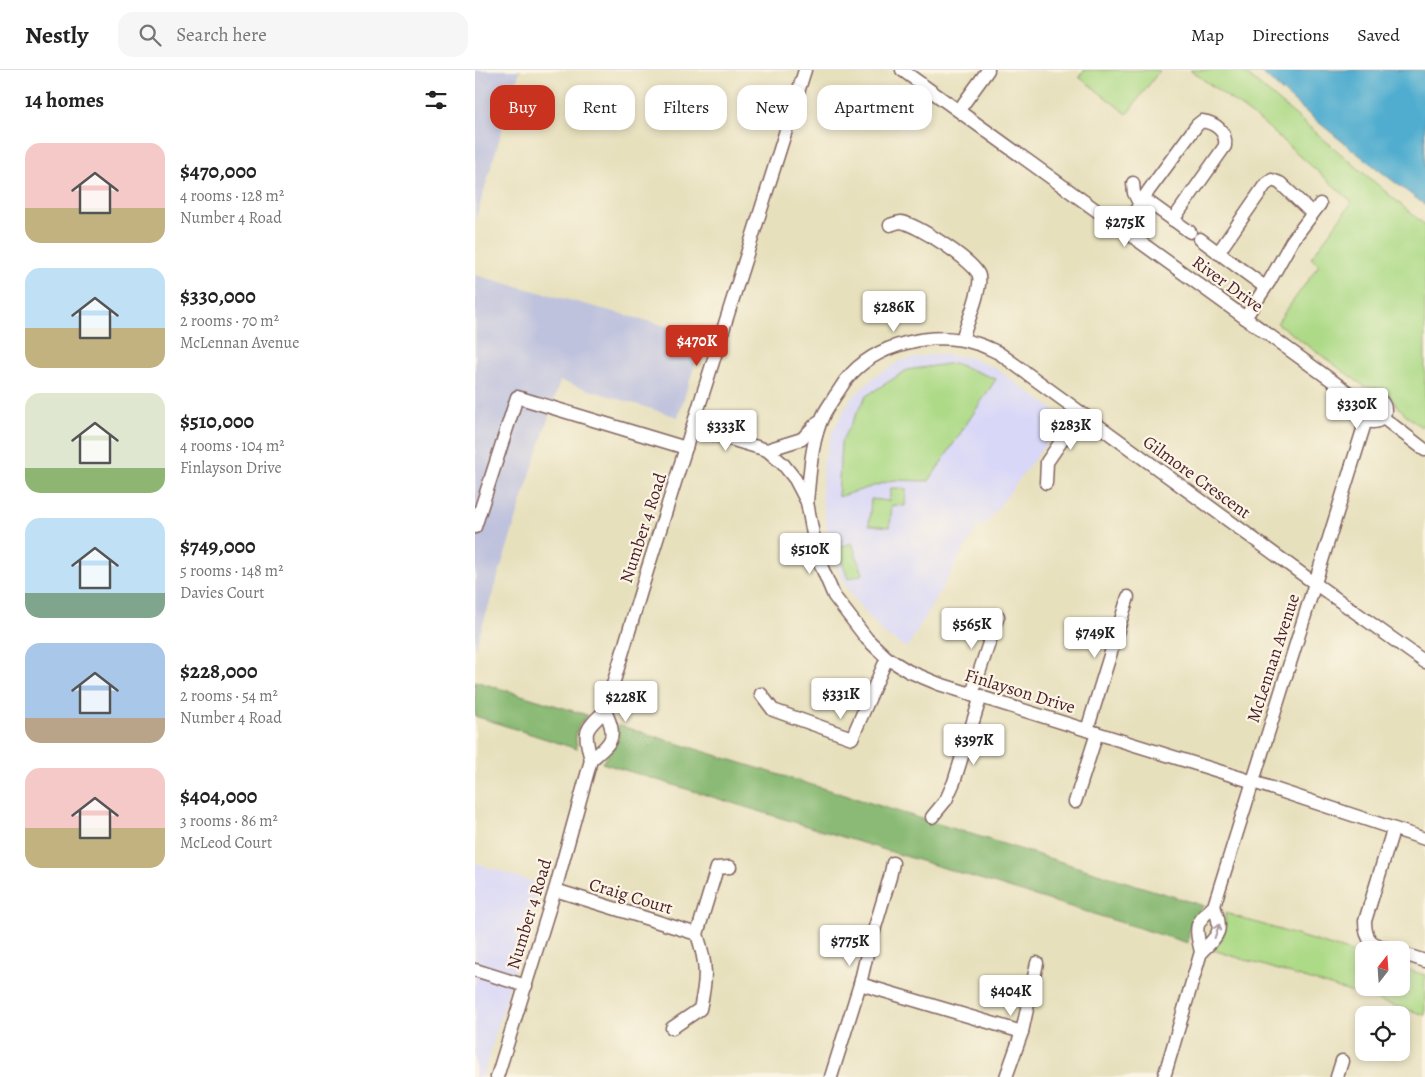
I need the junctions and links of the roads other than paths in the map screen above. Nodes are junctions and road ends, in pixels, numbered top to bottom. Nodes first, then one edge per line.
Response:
1 (805, 70) edge
2 (902, 70) edge
3 (989, 70) edge
4 (959, 110) junction
5 (1133, 183) dead end
6 (1142, 203) junction
7 (1173, 220) junction
8 (890, 225) dead end
9 (1123, 230) junction
10 (1218, 253) junction
11 (1265, 287) junction
12 (1245, 318) junction
13 (962, 340) junction
14 (1363, 403) junction
15 (1080, 414) junction
16 (823, 415) junction
17 (1382, 417) junction
18 (1366, 420) junction
19 (693, 428) junction
20 (687, 448) junction
21 (767, 450) junction
22 (1425, 450) edge
23 (1045, 482) dead end
24 (807, 502) junction
25 (475, 527) edge
26 (1315, 583) junction
27 (1128, 597) dead end
28 (998, 616) dead end
29 (887, 658) junction
30 (1425, 662) edge
31 (761, 694) dead end
32 (977, 695) junction
33 (605, 711) junction
34 (1092, 732) junction
35 (591, 760) junction
36 (1252, 781) junction
37 (1075, 802) dead end
38 (932, 817) dead end
39 (1393, 830) junction
40 (1425, 839) edge
41 (893, 863) dead end
42 (731, 867) dead end
43 (555, 890) junction
44 (1214, 906) junction
45 (697, 934) junction
46 (1370, 941) edge
47 (1201, 952) junction
48 (1410, 956) edge
49 (1425, 960) edge
50 (1037, 963) dead end
51 (475, 970) edge
52 (860, 984) junction
53 (526, 986) junction
54 (672, 1028) dead end
55 (1022, 1032) junction
56 (1342, 1061) dead end
57 (497, 1077) edge
58 (831, 1077) edge
59 (1006, 1077) edge
60 (1164, 1077) edge
61 (1337, 1077) edge

1 - 19 street, Number 4 Road
2 - 4 street, River Drive
3 - 4 street
4 - 9 street, River Drive
5 - 6 street
6 - 7 street
6 - 7 street
6 - 9 street
7 - 10 street
8 - 13 street
9 - 12 street, River Drive
10 - 11 street
10 - 11 street
11 - 12 street
12 - 14 street, River Drive
13 - 15 street, Gilmore Crescent
13 - 16 street, Gilmore Crescent
14 - 17 street
14 - 18 street
15 - 23 street
15 - 26 street, Gilmore Crescent
16 - 21 street, Gilmore Crescent
16 - 24 street, Gilmore Crescent
17 - 18 street
17 - 22 street
18 - 26 street, McLennan Avenue
19 - 20 street, Number 4 Road
19 - 21 street, Finlayson Drive
20 - 25 street
20 - 33 street, Number 4 Road
21 - 24 street, Finlayson Drive
24 - 29 street, Finlayson Drive
26 - 30 street, Gilmore Crescent
26 - 36 street, McLennan Avenue
27 - 34 street
28 - 32 street
29 - 31 street
29 - 32 street, Finlayson Drive
32 - 34 street, Finlayson Drive
32 - 38 street
33 - 35 street, Number 4 Road
33 - 35 street
34 - 36 street, Finlayson Drive
34 - 37 street
35 - 43 street, Number 4 Road
36 - 39 street, Finlayson Drive
36 - 44 street, McLennan Avenue
39 - 40 street, Finlayson Drive
39 - 46 street
41 - 52 street
42 - 45 street
43 - 45 street, Craig Court
43 - 53 street, Number 4 Road
44 - 47 street, McLennan Avenue
47 -> 44 street, McLennan Avenue
45 - 54 street
47 - 60 street, McLennan Avenue
48 - 49 street
50 - 55 street
51 - 53 street
52 - 55 street
52 - 58 street
53 - 57 street, Number 4 Road
55 - 59 street
56 - 61 street

